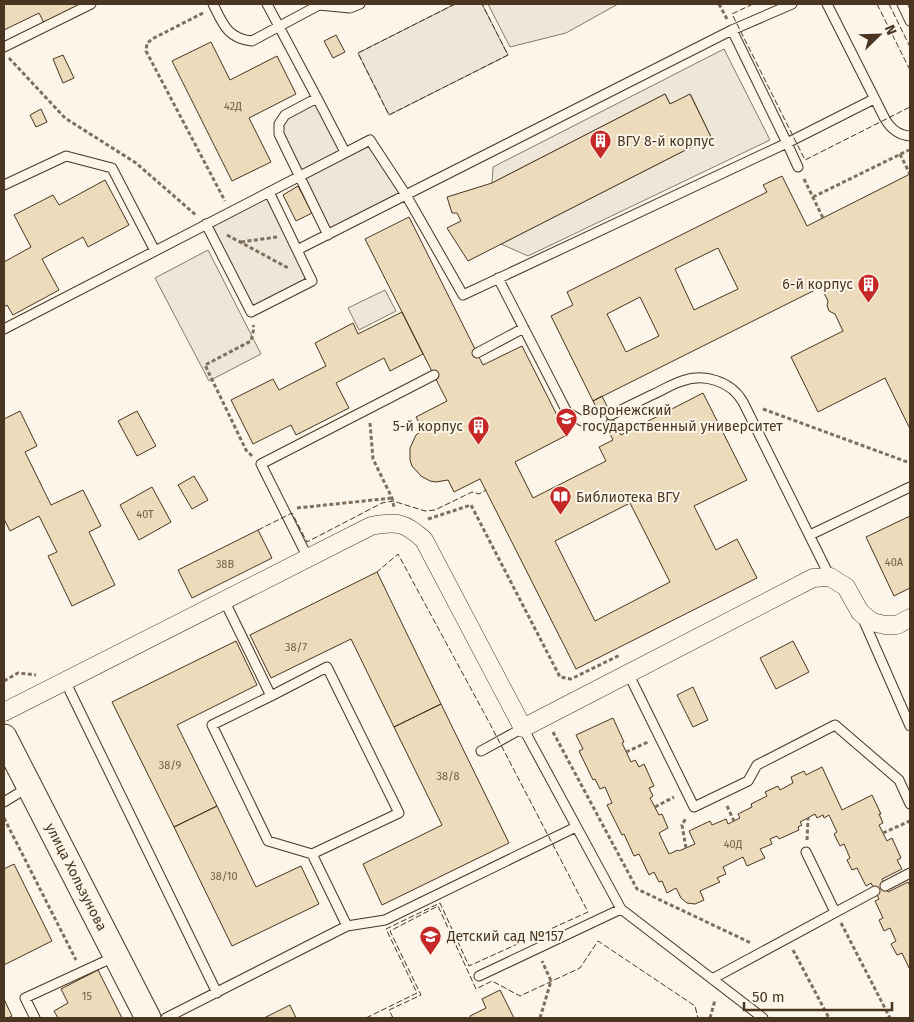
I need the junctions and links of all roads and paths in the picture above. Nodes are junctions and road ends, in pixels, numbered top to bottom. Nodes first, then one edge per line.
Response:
1 (91, 4) edge
2 (267, 4) edge
3 (360, 4) edge
4 (792, 4) edge
5 (827, 4) edge
6 (902, 4) edge
7 (214, 6) edge
8 (910, 21) edge
9 (279, 27) junction
10 (732, 30) junction
11 (4, 47) edge
12 (4, 53) edge
13 (317, 98) junction
14 (874, 99) junction
15 (910, 136) edge
16 (787, 143) junction
17 (910, 149) edge
18 (345, 152) junction
19 (900, 154) junction
20 (798, 167) joint
21 (910, 174) edge
22 (299, 176) junction
23 (4, 186) edge
24 (269, 192) junction
25 (406, 195) junction
26 (813, 197) junction
27 (231, 211) junction
28 (823, 218) dead end
29 (206, 224) junction
30 (328, 235) junction
31 (290, 236) junction
32 (241, 242) junction
33 (298, 250) junction
34 (154, 251) junction
35 (498, 278) junction
36 (312, 281) junction
37 (251, 312) junction
38 (524, 328) junction
39 (4, 329) edge
40 (477, 353) dead end
41 (434, 375) dead end
42 (743, 402) junction
43 (369, 408) junction
44 (611, 415) dead end
45 (602, 420) dead end
46 (910, 463) edge
47 (261, 464) junction
48 (910, 487) edge
49 (392, 498) junction
50 (284, 509) junction
51 (395, 513) dead end
52 (423, 520) dead end
53 (810, 535) junction
54 (308, 558) junction
55 (830, 577) junction
56 (224, 600) junction
57 (860, 612) junction
58 (910, 618) edge
59 (622, 654) dead end
60 (628, 673) junction
61 (65, 681) junction
62 (271, 696) junction
63 (4, 712) edge
64 (544, 716) junction
65 (910, 726) edge
66 (523, 728) junction
67 (660, 736) junction
68 (4, 737) edge
69 (481, 750) dead end
70 (626, 752) dead end
71 (30, 787) junction
72 (687, 791) junction
73 (4, 802) edge
74 (910, 804) edge
75 (655, 807) dead end
76 (694, 807) junction
77 (4, 818) edge
78 (808, 818) dead end
79 (910, 821) edge
80 (576, 827) junction
81 (883, 833) dead end
82 (686, 848) dead end
83 (806, 852) joint
84 (312, 854) junction
85 (910, 873) edge
86 (885, 886) dead end
87 (875, 891) dead end
88 (621, 909) junction
89 (835, 912) junction
90 (347, 926) junction
91 (787, 938) junction
92 (537, 949) junction
93 (765, 950) junction
94 (116, 956) junction
95 (82, 972) junction
96 (479, 976) dead end
97 (715, 982) junction
98 (216, 993) junction
99 (35, 1018) edge
100 (148, 1018) edge
101 (166, 1018) edge
102 (540, 1018) edge
103 (710, 1018) edge
104 (763, 1018) edge
105 (829, 1018) edge
106 (890, 1018) edge

1 - 11 lane
2 - 9 lane
3 - 9 lane
4 - 10 lane
5 - 14 lane
6 - 8 lane
7 - 9 lane
7 - 27 path
9 - 13 lane
10 - 16 lane
10 - 25 lane
12 - 29 path
13 - 18 lane
13 - 22 lane
14 - 15 lane
14 - 16 lane
16 - 20 lane
16 - 35 lane
17 - 19 path
18 - 22 lane
18 - 25 lane
19 - 21 path
19 - 26 path
20 - 26 path
22 - 24 lane
22 - 30 lane
23 - 34 lane
24 - 27 lane
24 - 31 lane
25 - 30 lane
25 - 35 lane
26 - 28 path
27 - 29 lane
29 - 32 path
29 - 34 lane
29 - 37 lane
30 - 33 lane
31 - 32 path
31 - 33 lane
32 - 36 path
33 - 36 lane
34 - 39 lane
35 - 38 lane
36 - 37 lane
37 - 47 path
38 - 40 lane
38 - 45 lane
41 - 43 lane
42 - 44 lane
42 - 46 path
42 - 53 lane
43 - 47 lane
43 - 49 path
47 - 50 lane
48 - 53 lane
49 - 50 path
49 - 51 path
50 - 54 lane
52 - 59 path
53 - 55 lane
54 - 56 street
54 - 66 street
55 - 57 street
55 - 60 street
56 - 61 street
56 - 62 lane
57 - 58 street
57 - 65 lane
60 - 64 street
60 - 67 lane
61 - 63 street
61 - 98 lane
62 - 84 lane
62 - 84 lane
64 - 66 street
64 - 93 path
66 - 69 lane
66 - 80 lane
67 - 70 path
67 - 72 lane
68 - 71 street, улица Хользунова
71 - 73 lane
71 - 94 street, улица Хользунова
72 - 75 path
72 - 76 lane
74 - 76 lane
76 - 82 path
77 - 95 path
78 - 83 path
79 - 81 path
80 - 88 lane
80 - 90 lane
83 - 89 lane
84 - 90 lane
85 - 86 lane
87 - 89 lane
88 - 92 lane
88 - 97 lane
89 - 91 lane
89 - 106 path
90 - 98 lane
91 - 93 lane
91 - 105 path
92 - 96 lane
92 - 102 path
93 - 97 lane
94 - 95 lane
94 - 100 street, улица Хользунова
95 - 99 lane
97 - 103 path
97 - 104 lane
98 - 101 lane

